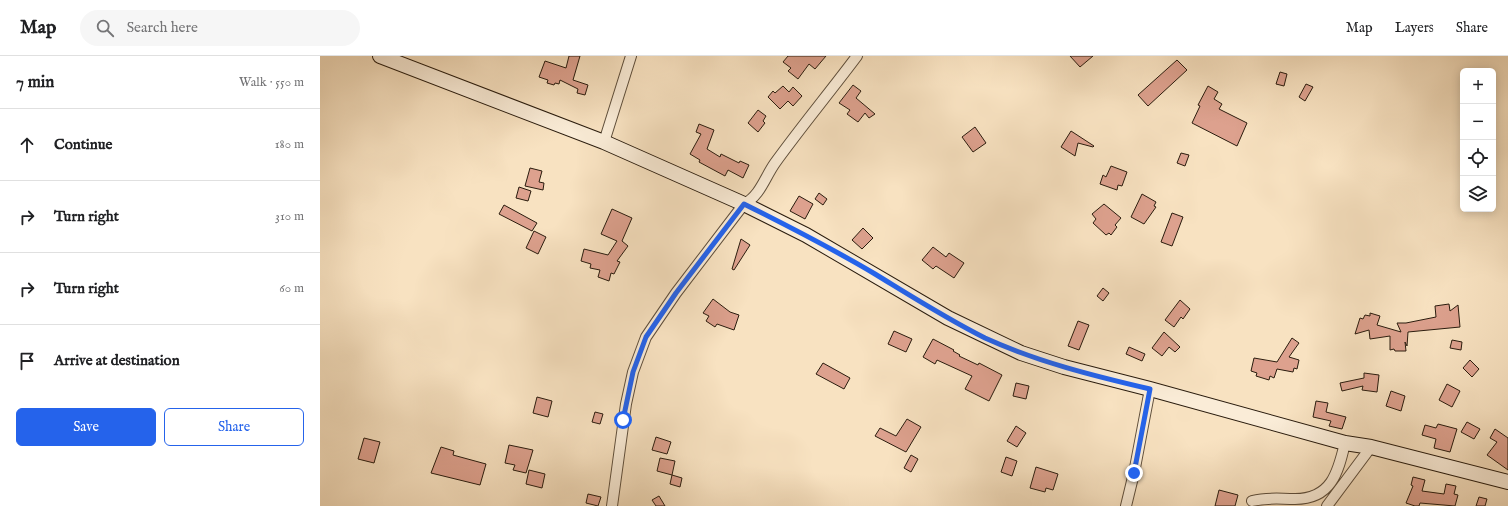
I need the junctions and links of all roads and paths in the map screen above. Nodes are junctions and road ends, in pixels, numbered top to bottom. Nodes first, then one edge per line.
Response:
1 (380, 56) edge
2 (631, 56) edge
3 (857, 56) edge
4 (397, 59) edge
5 (604, 142) junction
6 (744, 204) junction
7 (1150, 389) junction
8 (1345, 443) junction
9 (1371, 448) junction
10 (1508, 482) edge
11 (1305, 498) junction
12 (1252, 501) dead end
13 (612, 506) edge
14 (1126, 506) edge
15 (1312, 506) edge
16 (1327, 506) edge

1 - 4 street
2 - 5 street
3 - 6 street
4 - 5 street
5 - 6 street
6 - 7 street
6 - 13 street
7 - 8 street
7 - 14 street
8 - 9 street
8 - 11 street
9 - 10 street
9 - 16 street
11 - 12 street
11 - 15 street

